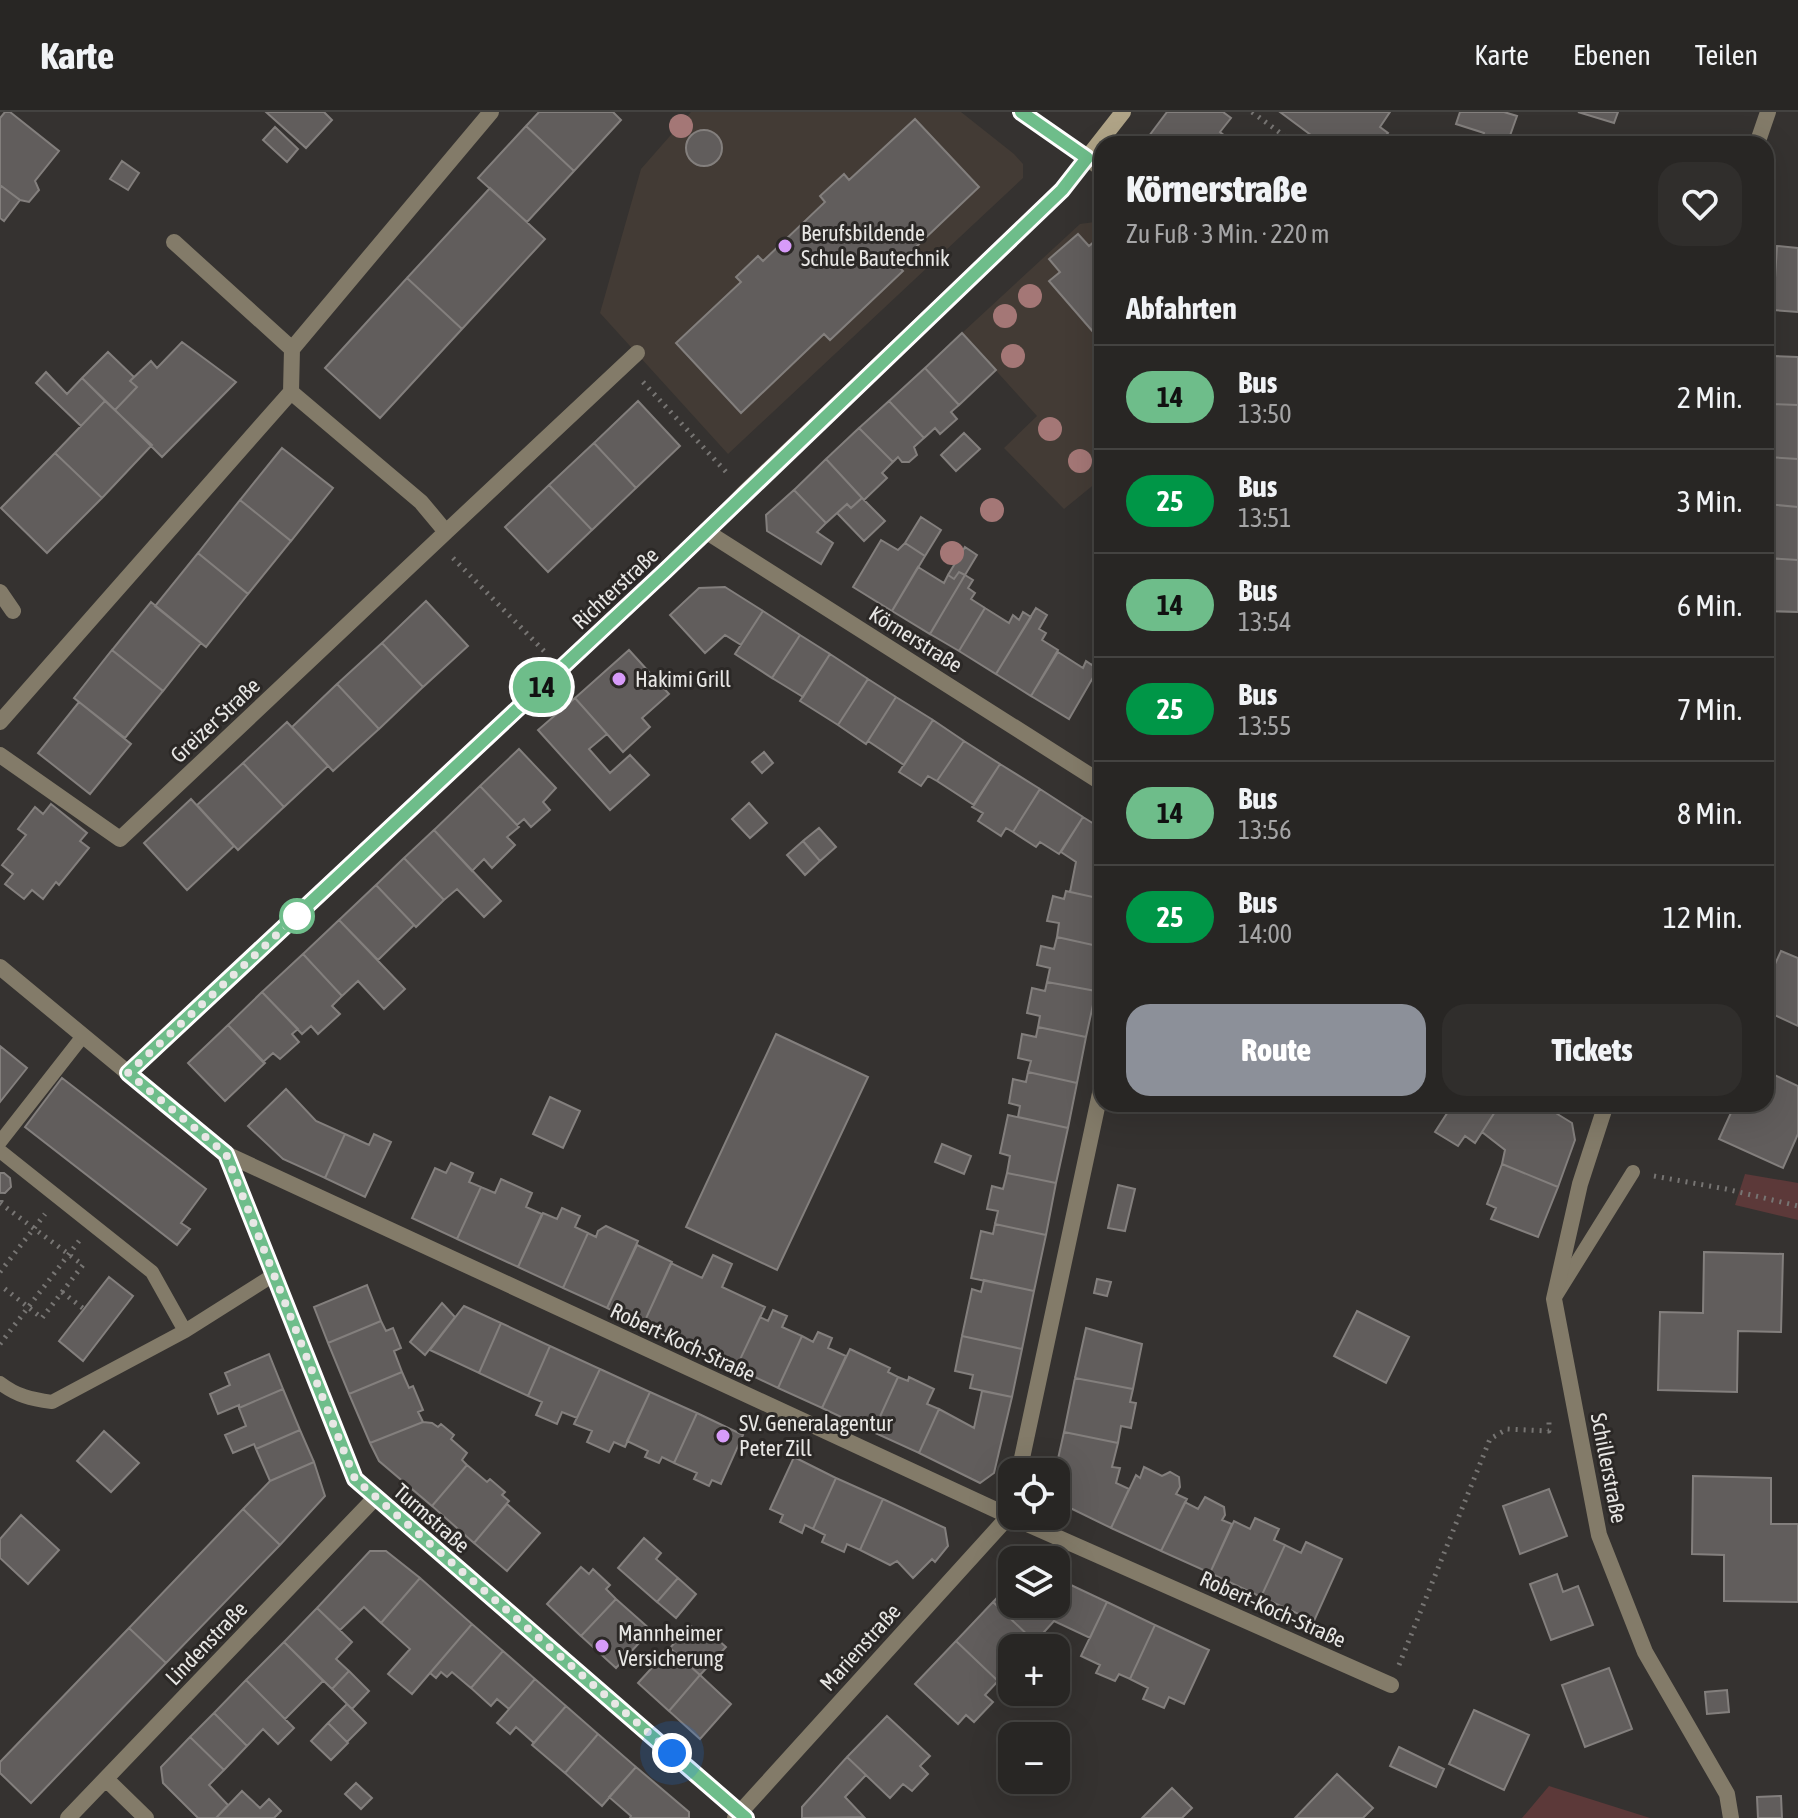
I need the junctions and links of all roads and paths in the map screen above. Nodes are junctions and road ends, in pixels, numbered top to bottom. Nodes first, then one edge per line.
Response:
1 (491, 112) edge
2 (1021, 112) edge
3 (1123, 112) edge
4 (1252, 112) edge
5 (1768, 112) edge
6 (1104, 136) edge
7 (1284, 136) edge
8 (1760, 136) edge
9 (1094, 149) edge
10 (1087, 158) junction
11 (1094, 163) edge
12 (174, 242) dead end
13 (292, 349) junction
14 (631, 358) joint
15 (291, 392) junction
16 (745, 492) junction
17 (707, 532) junction
18 (441, 537) junction
19 (0, 592) edge
20 (13, 611) dead end
21 (561, 669) junction
22 (0, 722) edge
23 (0, 755) edge
24 (1094, 778) edge
25 (0, 967) edge
26 (83, 1036) junction
27 (128, 1073) junction
28 (1096, 1112) edge
29 (1603, 1112) edge
30 (0, 1142) edge
31 (0, 1151) edge
32 (226, 1154) junction
33 (1633, 1172) joint
34 (1, 1193) edge
35 (58, 1197) junction
36 (0, 1202) edge
37 (1798, 1206) edge
38 (91, 1225) junction
39 (35, 1228) junction
40 (69, 1254) junction
41 (0, 1272) edge
42 (272, 1276) junction
43 (0, 1285) edge
44 (62, 1292) junction
45 (1554, 1299) junction
46 (28, 1307) junction
47 (84, 1309) dead end
48 (185, 1331) junction
49 (0, 1344) edge
50 (0, 1383) edge
51 (1548, 1405) dead end
52 (1022, 1458) edge
53 (375, 1498) junction
54 (998, 1504) edge
55 (998, 1525) edge
56 (1054, 1530) edge
57 (1391, 1685) joint
58 (106, 1779) junction
59 (740, 1816) edge
60 (68, 1818) edge
61 (146, 1818) edge
62 (1731, 1818) edge

1 - 13 street
2 - 10 main road
3 - 6 main road
4 - 7 path
5 - 8 street
9 - 10 main road
10 - 11 street
10 - 16 street, Richterstraße
12 - 13 street
13 - 15 street
14 - 16 path
14 - 18 street, Greizer Straße
15 - 18 street
15 - 22 street
16 - 17 street, Richterstraße
17 - 21 street, Richterstraße
17 - 24 street, Körnerstraße
18 - 21 path
18 - 23 street, Greizer Straße
19 - 20 street
21 - 27 street, Richterstraße
25 - 26 street, Robert-Koch-Straße
26 - 27 street, Robert-Koch-Straße
26 - 30 lane
27 - 32 street, Robert-Koch-Straße
28 - 52 street
29 - 45 street, Schillerstraße
31 - 35 lane
32 - 42 street, Turmstraße
32 - 54 street, Robert-Koch-Straße
33 - 37 path
33 - 45 lane
34 - 36 path
35 - 38 lane
35 - 39 path
36 - 39 path
38 - 40 path
38 - 48 lane
39 - 40 path
39 - 41 path
40 - 44 path
40 - 46 path
42 - 48 lane
42 - 53 street, Turmstraße
43 - 46 path
44 - 46 path
44 - 47 path
45 - 62 street, Schillerstraße
46 - 49 path
48 - 50 lane
51 - 57 path
53 - 58 street, Lindenstraße
53 - 59 street, Turmstraße
55 - 59 street, Marienstraße
56 - 57 street, Robert-Koch-Straße
58 - 60 street, Lindenstraße
58 - 61 street

